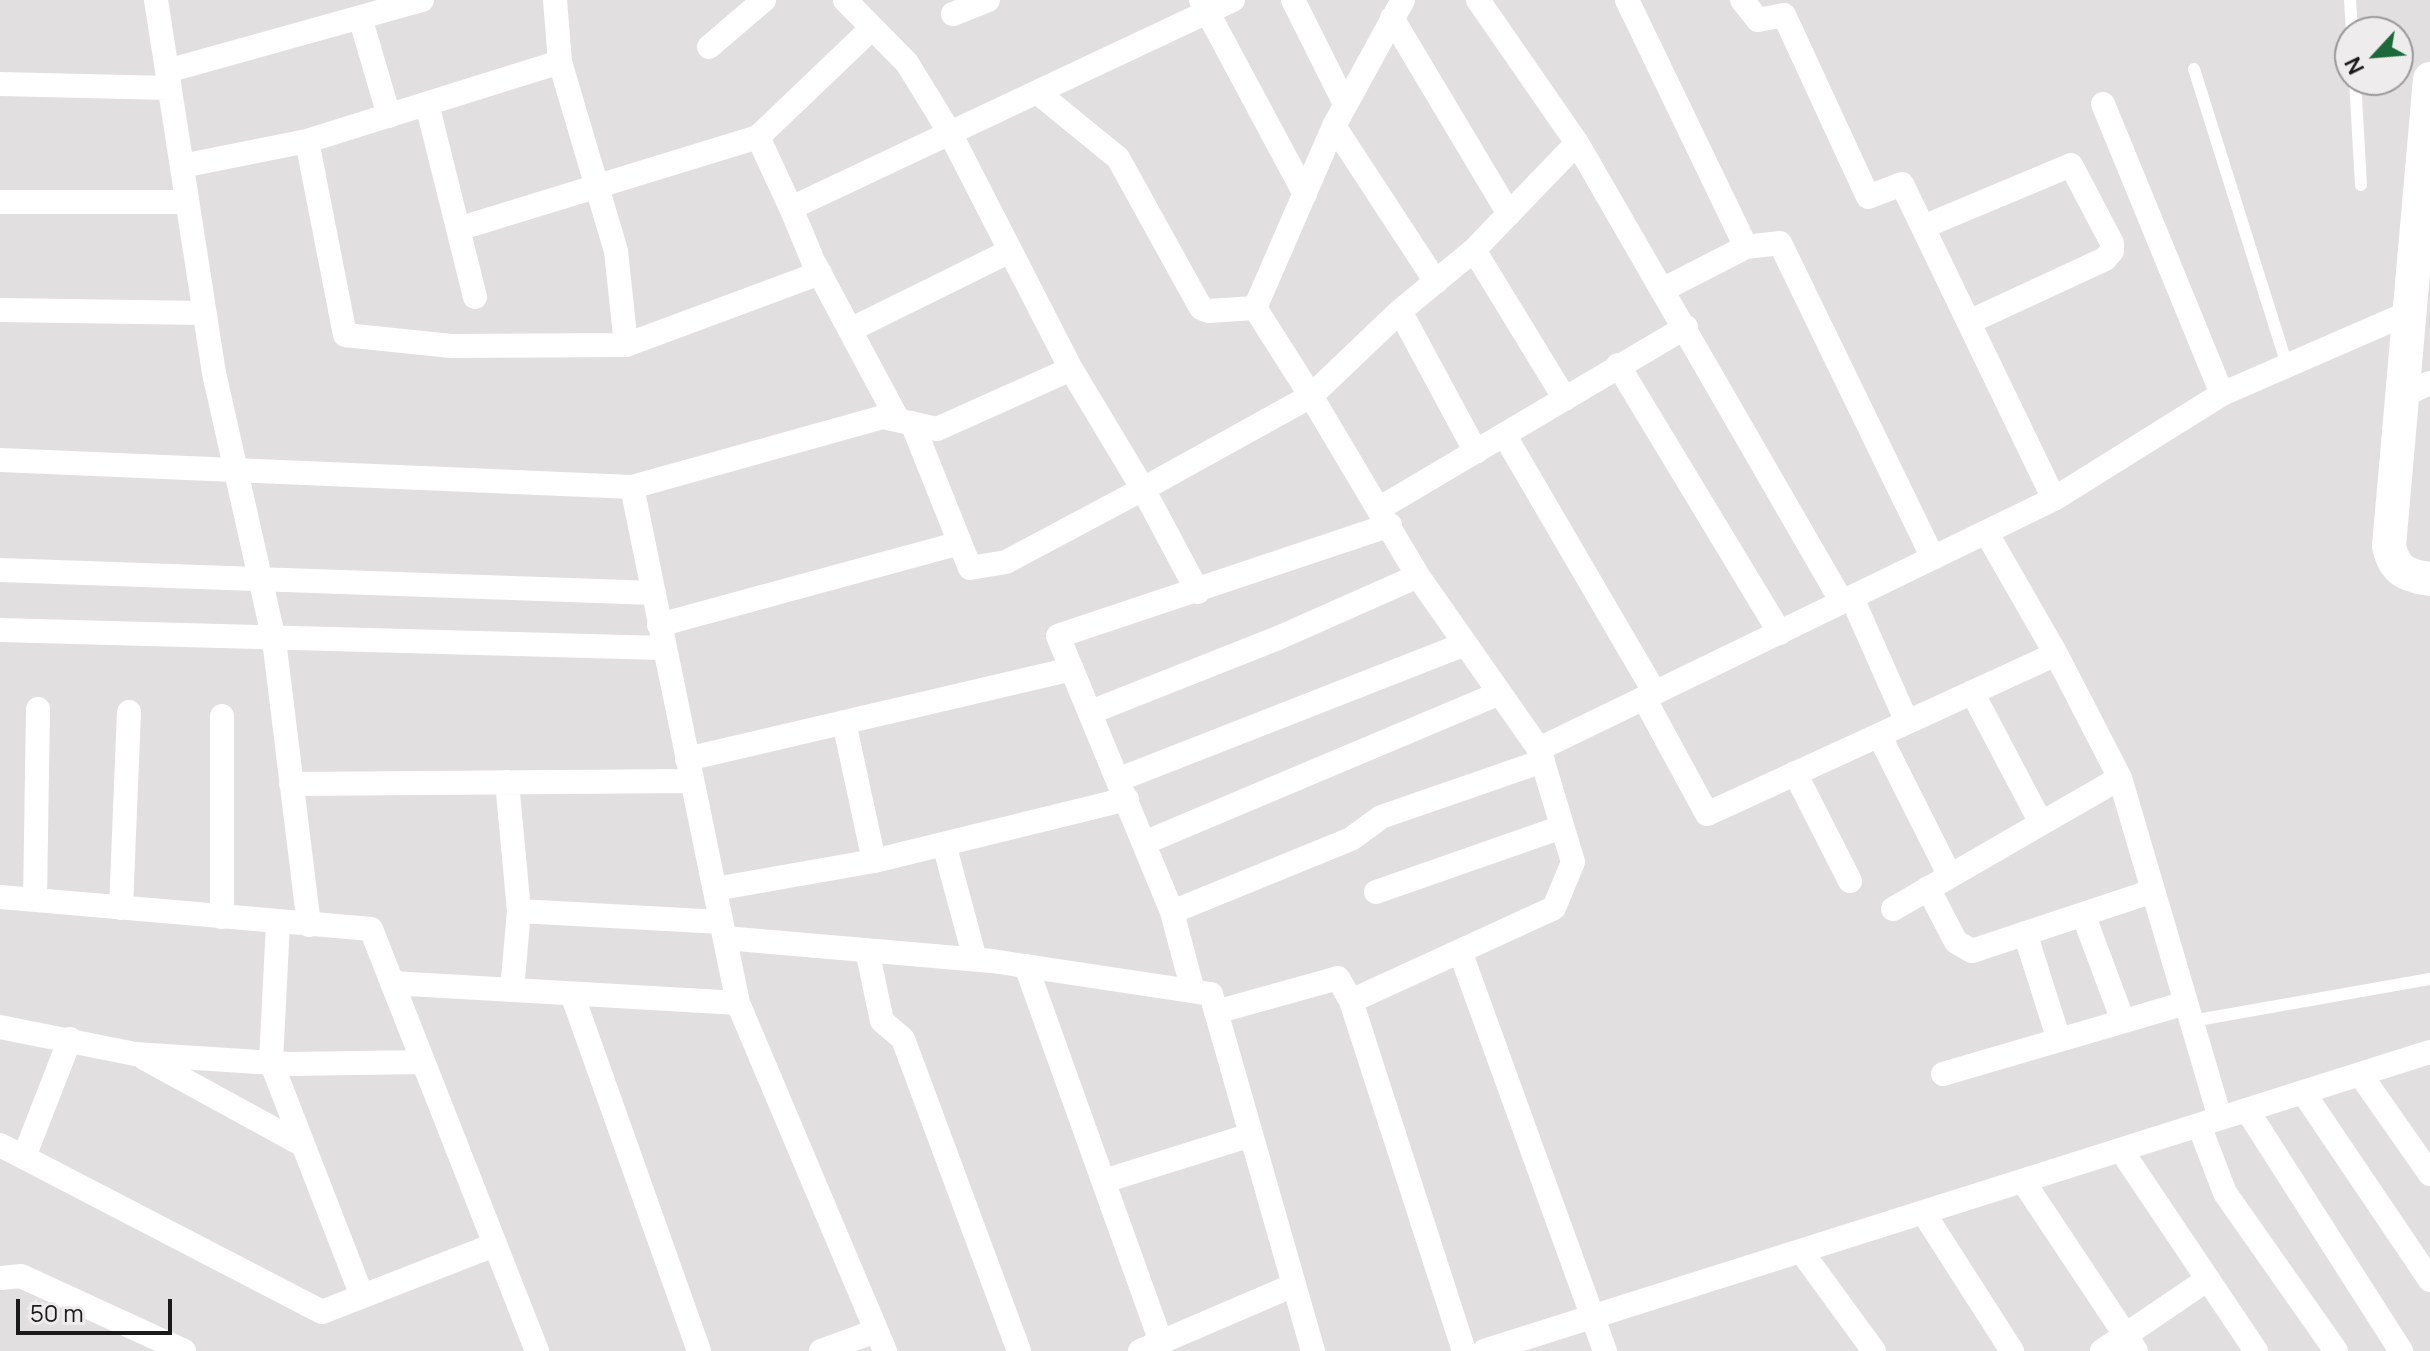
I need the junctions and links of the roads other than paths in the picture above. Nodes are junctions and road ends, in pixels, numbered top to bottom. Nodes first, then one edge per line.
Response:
1 (156, 0) edge
2 (422, 0) edge
3 (555, 0) edge
4 (764, 0) edge
5 (845, 0) edge
6 (988, 0) edge
7 (1233, 0) edge
8 (1293, 0) edge
9 (1478, 0) edge
10 (1627, 0) edge
11 (1742, 0) edge
12 (1204, 6) edge
13 (1398, 9) edge
14 (953, 14) dead end
15 (360, 17) junction
16 (872, 28) junction
17 (709, 47) dead end
18 (560, 62) junction
19 (2194, 69) dead end
20 (168, 79) junction
21 (2430, 79) edge
22 (0, 84) edge
23 (1037, 92) junction
24 (2356, 96) edge
25 (427, 104) junction
26 (2103, 104) dead end
27 (1340, 115) junction
28 (389, 116) junction
29 (2427, 126) edge
30 (950, 133) junction
31 (758, 137) junction
32 (307, 141) junction
33 (1577, 143) junction
34 (182, 166) junction
35 (597, 185) junction
36 (2361, 185) dead end
37 (1305, 194) junction
38 (0, 202) edge
39 (187, 202) junction
40 (791, 208) junction
41 (1509, 214) junction
42 (1923, 227) junction
43 (458, 229) junction
44 (1746, 247) junction
45 (1474, 250) junction
46 (1010, 251) junction
47 (820, 273) junction
48 (1436, 282) junction
49 (1664, 289) junction
50 (475, 297) dead end
51 (1255, 308) junction
52 (0, 310) edge
53 (1400, 311) junction
54 (204, 313) junction
55 (2408, 313) junction
56 (1969, 322) junction
57 (1686, 327) junction
58 (850, 330) junction
59 (626, 345) junction
60 (1618, 365) junction
61 (2287, 365) junction
62 (1071, 369) junction
63 (2416, 390) edge
64 (2222, 394) junction
65 (1311, 396) junction
66 (1565, 399) junction
67 (905, 422) junction
68 (1505, 436) junction
69 (1476, 452) junction
70 (0, 460) edge
71 (235, 468) junction
72 (632, 487) junction
73 (1143, 489) junction
74 (2054, 499) junction
75 (1385, 516) junction
76 (1986, 532) junction
77 (960, 543) junction
78 (1933, 558) junction
79 (0, 570) edge
80 (1418, 576) junction
81 (260, 579) junction
82 (2430, 579) edge
83 (1198, 592) junction
84 (654, 593) junction
85 (1847, 600) junction
86 (0, 630) edge
87 (1780, 633) junction
88 (660, 637) junction
89 (274, 640) junction
90 (1465, 644) junction
91 (2056, 654) junction
92 (1072, 669) junction
93 (1972, 692) junction
94 (1500, 693) junction
95 (1650, 696) junction
96 (38, 709) dead end
97 (129, 712) dead end
98 (1091, 712) junction
99 (222, 716) dead end
100 (844, 722) junction
101 (1907, 722) junction
102 (1879, 735) junction
103 (1541, 755) junction
104 (690, 770) junction
105 (1795, 773) junction
106 (2120, 778) junction
107 (507, 782) junction
108 (291, 784) junction
109 (1123, 789) junction
110 (2041, 823) junction
111 (1562, 827) junction
112 (1144, 843) junction
113 (944, 844) junction
114 (874, 861) junction
115 (1950, 876) junction
116 (1850, 881) dead end
117 (1928, 888) junction
118 (715, 889) junction
119 (2153, 891) junction
120 (1376, 892) dead end
121 (0, 897) edge
122 (35, 900) junction
123 (121, 908) junction
124 (1893, 909) dead end
125 (519, 911) junction
126 (1172, 912) junction
127 (2083, 914) junction
128 (222, 917) junction
129 (278, 923) junction
130 (309, 925) junction
131 (723, 930) junction
132 (2025, 933) junction
133 (867, 950) junction
134 (1460, 951) junction
135 (975, 959) junction
136 (1026, 966) junction
137 (2430, 979) edge
138 (392, 983) junction
139 (512, 990) junction
140 (1193, 991) junction
141 (572, 994) junction
142 (1351, 1001) junction
143 (738, 1003) junction
144 (1216, 1012) junction
145 (2189, 1012) junction
146 (2123, 1021) junction
147 (0, 1027) edge
148 (70, 1039) junction
149 (2059, 1040) junction
150 (2430, 1052) edge
151 (135, 1054) junction
152 (271, 1062) junction
153 (423, 1062) junction
154 (1943, 1074) dead end
155 (2360, 1074) junction
156 (2303, 1092) junction
157 (2247, 1110) junction
158 (2210, 1122) junction
159 (1251, 1135) junction
160 (0, 1145) edge
161 (303, 1145) junction
162 (2121, 1150) junction
163 (24, 1157) junction
164 (2430, 1174) edge
165 (1104, 1181) junction
166 (2023, 1181) junction
167 (1923, 1212) junction
168 (494, 1245) junction
169 (1801, 1251) junction
170 (0, 1278) edge
171 (2208, 1279) junction
172 (2430, 1280) edge
173 (1294, 1285) junction
174 (362, 1296) junction
175 (1592, 1317) junction
176 (880, 1341) edge
177 (2130, 1343) edge
178 (1151, 1346) edge
179 (179, 1350) edge
180 (537, 1351) edge
181 (699, 1351) edge
182 (821, 1351) edge
183 (1019, 1351) edge
184 (1313, 1351) edge
185 (1464, 1351) edge
186 (1484, 1351) edge
187 (1605, 1351) edge
188 (1874, 1351) edge
189 (2012, 1351) edge
190 (2102, 1351) edge
191 (2256, 1351) edge
192 (2336, 1351) edge
193 (2401, 1351) edge

1 - 20 street
2 - 15 street
3 - 18 street
4 - 17 street
5 - 16 street
6 - 14 street
7 - 12 street
8 - 27 street
9 - 33 street
10 - 44 street
11 - 42 street
12 - 23 street
12 - 37 street
13 - 27 street
13 - 41 street
15 - 20 street
15 - 28 street
16 - 30 street
16 - 31 street
18 - 25 street
18 - 35 street
19 - 61 lane
20 - 22 street
20 - 34 street
21 - 29 street
23 - 30 street
23 - 51 street
24 - 36 lane
25 - 28 street
25 - 43 street
26 - 64 street
27 - 37 street
27 - 48 street
28 - 32 street
29 - 55 street
30 - 40 street
30 - 46 street
31 - 35 street
31 - 40 street
32 - 34 street
32 - 59 street
33 - 41 street
33 - 49 street
34 - 39 street
35 - 43 street
35 - 59 street
37 - 51 street
38 - 39 street
39 - 54 street
40 - 47 street
41 - 45 street
42 - 56 street
42 - 56 street
43 - 50 street
44 - 49 street
44 - 78 street
45 - 48 street
45 - 66 street
46 - 58 street
46 - 62 street
47 - 58 street
47 - 59 street
48 - 53 street
49 - 57 street
51 - 65 street
52 - 54 street
53 - 65 street
53 - 69 street
54 - 71 street
55 - 61 street
55 - 63 street
56 - 74 street
57 - 60 street
57 - 85 street
58 - 67 street
60 - 66 street
60 - 87 street
61 - 64 street
62 - 67 street
62 - 73 street
63 - 82 street
64 - 74 street
65 - 73 street
65 - 75 street
66 - 68 street
67 - 72 street
67 - 77 street
68 - 69 street
68 - 95 street
69 - 75 street
70 - 71 street
71 - 72 street
71 - 81 street
72 - 84 street
73 - 77 street
73 - 83 street
74 - 76 street
75 - 80 street
75 - 83 street
76 - 78 street
76 - 91 street
77 - 88 street
78 - 85 street
79 - 81 street
80 - 90 street
80 - 98 street
81 - 84 street
81 - 89 street
83 - 92 street
84 - 88 street
85 - 87 street
85 - 101 street
86 - 89 street
87 - 95 street
88 - 89 street
88 - 104 street
89 - 108 street
90 - 94 street
90 - 109 street
91 - 93 street
91 - 106 street
92 - 98 street
92 - 100 street
93 - 101 street
93 - 110 street
94 - 103 street
94 - 112 street
95 - 103 street
95 - 105 street
96 - 122 street
97 - 123 street
98 - 109 street
99 - 128 street
100 - 104 street
100 - 114 street
101 - 102 street
102 - 105 street
102 - 115 street
103 - 111 street
103 - 126 street
104 - 107 street
104 - 118 street
105 - 116 street
106 - 110 street
106 - 119 street
107 - 108 street
107 - 125 street
108 - 130 street
109 - 112 street
109 - 113 street
110 - 115 street
111 - 120 street
111 - 134 street
112 - 126 street
113 - 114 street
113 - 135 street
114 - 118 street
115 - 117 street
117 - 124 street
117 - 132 street
118 - 131 street
119 - 127 street
119 - 145 street
121 - 122 street
122 - 123 street
123 - 128 street
125 - 131 street
125 - 139 street
126 - 140 street
127 - 132 street
127 - 146 street
128 - 129 street
129 - 130 street
129 - 152 street
130 - 138 street
131 - 133 street
131 - 143 street
132 - 149 street
133 - 135 street
133 - 183 street
134 - 142 street
134 - 175 street
135 - 136 street
136 - 140 street
136 - 165 street
137 - 145 lane
138 - 139 street
138 - 153 street
139 - 141 street
140 - 144 street
141 - 143 street
141 - 181 street
142 - 144 street
142 - 185 street
143 - 176 street
144 - 159 street
145 - 146 street
145 - 158 street
146 - 149 street
147 - 148 street
148 - 151 street
148 - 163 street
149 - 154 street
150 - 155 street
151 - 152 street
151 - 161 street
152 - 153 street
152 - 161 street
153 - 168 street
155 - 156 street
155 - 164 street
156 - 157 street
156 - 172 street
157 - 158 street
157 - 193 street
158 - 162 street
158 - 192 street
159 - 165 street
159 - 173 street
160 - 163 street
161 - 174 street
162 - 166 street
162 - 171 street
163 - 174 street
165 - 178 street
166 - 167 street
166 - 177 street
167 - 169 street
167 - 189 street
168 - 174 street
168 - 180 street
169 - 175 street
169 - 188 street
170 - 179 street
171 - 177 street
171 - 191 street
173 - 178 street
173 - 184 street
175 - 186 street
175 - 187 street
176 - 182 street
177 - 190 street

